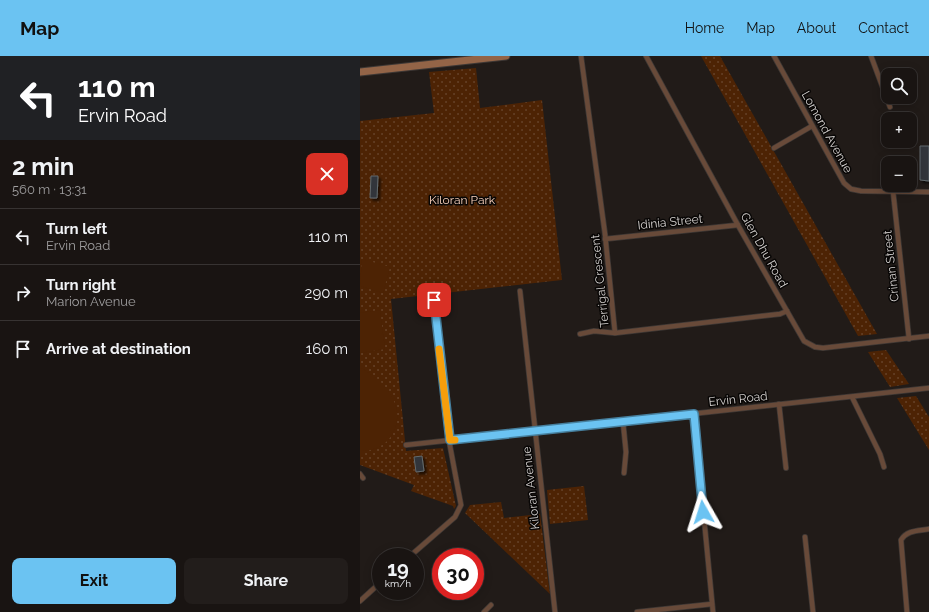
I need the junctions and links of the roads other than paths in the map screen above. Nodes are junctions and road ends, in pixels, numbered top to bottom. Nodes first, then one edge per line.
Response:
1 (506, 56) edge
2 (581, 56) edge
3 (646, 56) edge
4 (774, 56) edge
5 (872, 56) edge
6 (360, 72) edge
7 (890, 107) dead end
8 (812, 126) junction
9 (774, 148) dead end
10 (881, 191) edge
11 (893, 192) edge
12 (917, 192) edge
13 (929, 192) edge
14 (738, 224) junction
15 (605, 239) junction
16 (520, 291) dead end
17 (434, 300) dead end
18 (787, 311) junction
19 (615, 333) junction
20 (580, 334) dead end
21 (929, 336) edge
22 (909, 339) junction
23 (929, 388) edge
24 (852, 397) junction
25 (779, 404) junction
26 (694, 414) junction
27 (623, 422) junction
28 (536, 431) junction
29 (450, 440) junction
30 (406, 445) dead end
31 (786, 468) dead end
32 (884, 468) dead end
33 (624, 473) dead end
34 (929, 529) edge
35 (806, 537) dead end
36 (419, 548) edge
37 (372, 590) edge
38 (360, 601) edge
39 (712, 604) junction
40 (491, 605) dead end
41 (484, 612) edge
42 (555, 612) edge
43 (637, 612) edge
44 (713, 612) edge
45 (813, 612) edge
46 (907, 612) edge

1 - 6 main road
2 - 15 street, Terrigal Crescent
3 - 14 street, Glen Dhu Road
4 - 8 street, Lomond Avenue
5 - 7 street
8 - 9 street
8 - 10 street, Lomond Avenue
11 - 22 street, Crinan Street
12 - 13 street, Lomond Avenue
14 - 15 street, Idinia Street
14 - 18 street, Glen Dhu Road
15 - 19 street, Terrigal Crescent
16 - 28 street, Kiloran Avenue
17 - 29 street
18 - 19 street, Terrigal Crescent
18 - 22 street, Glen Dhu Road
19 - 20 street
21 - 22 street, Glen Dhu Road
23 - 24 street, Ervin Road
24 - 25 street, Ervin Road
24 - 32 street
25 - 26 street, Ervin Road
25 - 31 street
26 - 27 street, Ervin Road
26 - 39 street
27 - 28 street, Ervin Road
27 - 33 street
28 - 29 street, Ervin Road
28 - 42 street, Kiloran Avenue
29 - 30 street, Ervin Road
29 - 36 street
34 - 46 street
35 - 45 street
37 - 38 street
39 - 43 street
39 - 44 street
40 - 41 street

